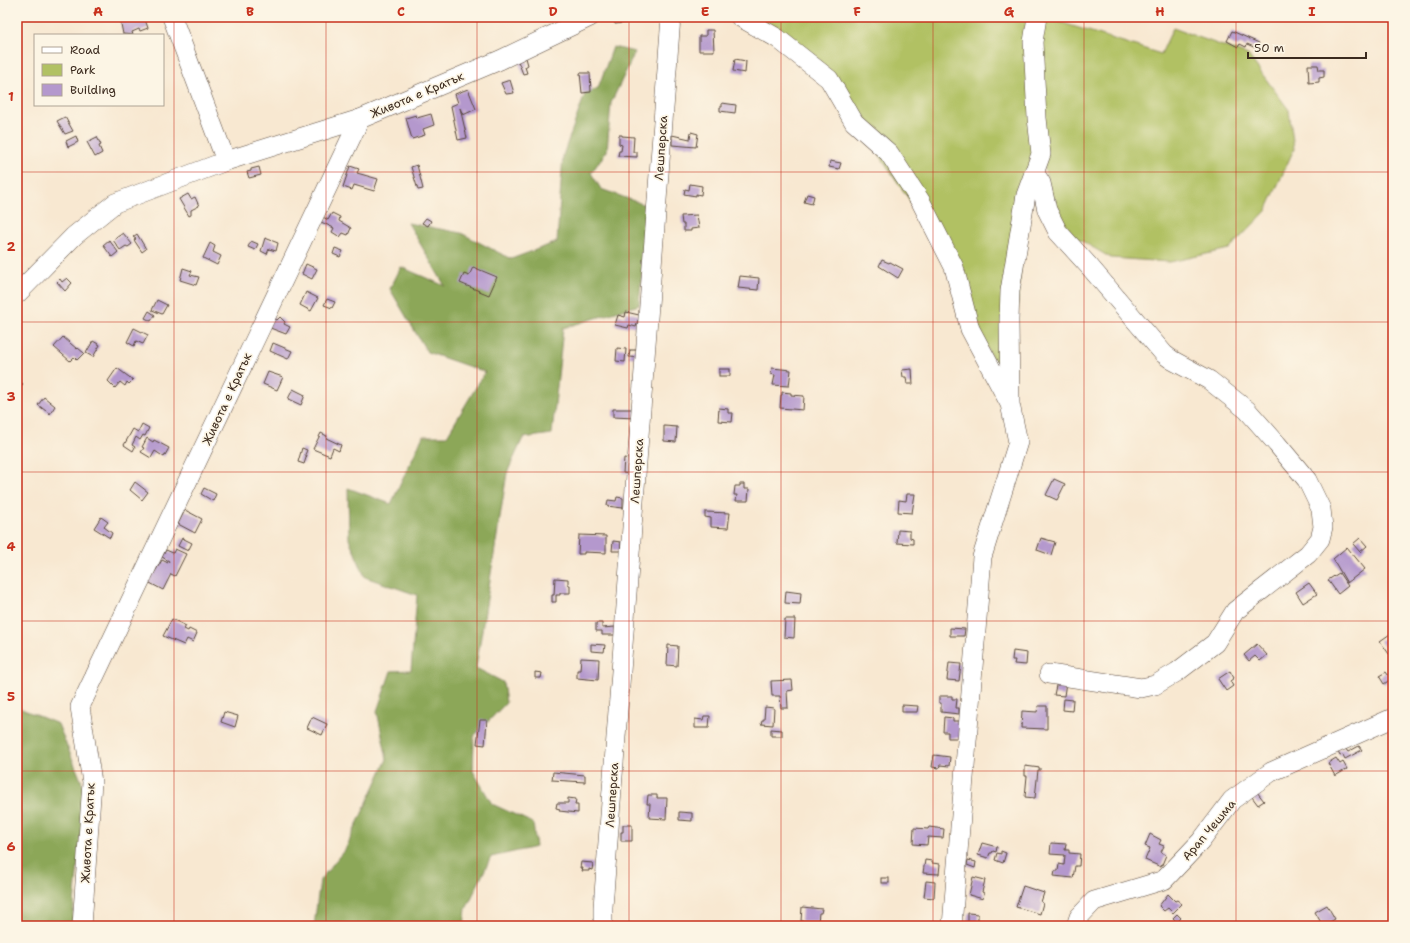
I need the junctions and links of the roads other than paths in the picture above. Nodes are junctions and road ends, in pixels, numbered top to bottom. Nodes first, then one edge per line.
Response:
1 (172, 17) edge
2 (590, 17) edge
3 (671, 17) edge
4 (740, 17) edge
5 (1037, 17) edge
6 (360, 119) junction
7 (226, 161) junction
8 (1034, 172) junction
9 (17, 294) edge
10 (1010, 404) junction
11 (1049, 674) dead end
12 (1393, 718) edge
13 (82, 926) edge
14 (603, 926) edge
15 (952, 926) edge
16 (1076, 926) edge

1 - 7 street
2 - 6 street, Живота е Кратък
3 - 14 street, Лешперска
4 - 10 street
5 - 8 street
6 - 7 street
6 - 13 street, Живота е Кратък
7 - 9 street
8 - 10 street
8 - 11 street
10 - 15 street
12 - 16 street, Арап Чешма

